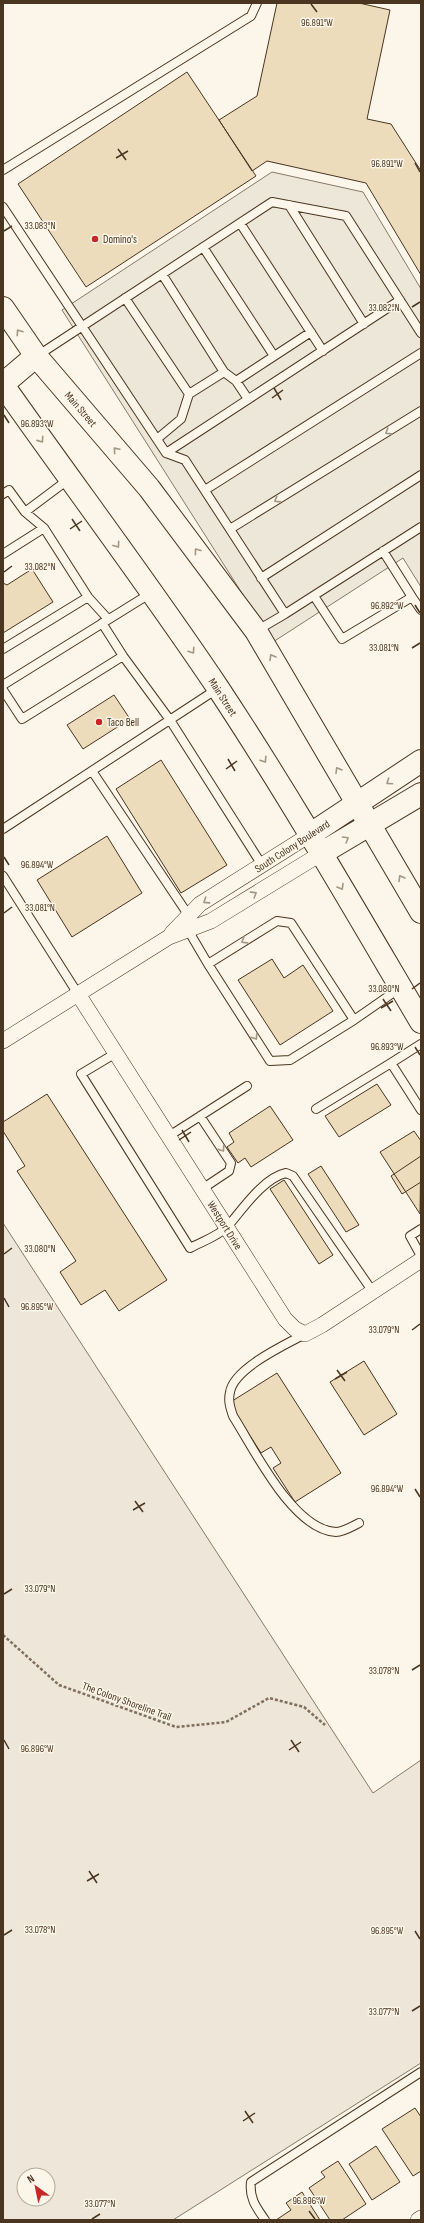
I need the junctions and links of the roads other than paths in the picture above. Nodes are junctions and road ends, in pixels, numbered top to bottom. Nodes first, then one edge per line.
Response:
1 (257, 3) edge
2 (3, 170) edge
3 (290, 205) junction
4 (3, 207) edge
5 (240, 223) junction
6 (203, 247) junction
7 (162, 274) junction
8 (125, 298) junction
9 (400, 300) junction
10 (3, 308) edge
11 (364, 324) junction
12 (82, 326) junction
13 (311, 332) junction
14 (421, 333) edge
15 (323, 350) junction
16 (421, 353) edge
17 (36, 356) junction
18 (274, 356) junction
19 (224, 372) junction
20 (236, 381) junction
21 (3, 385) edge
22 (189, 394) junction
23 (248, 399) junction
24 (421, 411) edge
25 (157, 439) junction
26 (166, 453) junction
27 (421, 475) edge
28 (69, 479) junction
29 (205, 490) junction
30 (3, 494) edge
31 (25, 512) junction
32 (421, 527) edge
33 (44, 528) junction
34 (230, 529) junction
35 (383, 551) junction
36 (3, 554) edge
37 (261, 578) junction
38 (152, 592) junction
39 (314, 596) junction
40 (88, 597) junction
41 (412, 597) junction
42 (421, 610) edge
43 (285, 614) junction
44 (105, 621) junction
45 (256, 631) junction
46 (3, 649) edge
47 (123, 656) junction
48 (3, 685) edge
49 (218, 689) junction
50 (3, 690) edge
51 (170, 720) junction
52 (421, 761) edge
53 (92, 771) junction
54 (421, 794) edge
55 (357, 803) junction
56 (370, 825) junction
57 (3, 828) edge
58 (311, 834) junction
59 (322, 853) junction
60 (262, 865) junction
61 (3, 876) edge
62 (421, 912) edge
63 (188, 923) junction
64 (208, 964) junction
65 (400, 987) junction
66 (78, 994) junction
67 (354, 1020) junction
68 (421, 1022) edge
69 (3, 1041) edge
70 (421, 1044) edge
71 (116, 1053) junction
72 (391, 1064) junction
73 (247, 1086) dead end
74 (316, 1110) dead end
75 (421, 1110) edge
76 (200, 1116) junction
77 (169, 1136) junction
78 (202, 1189) junction
79 (227, 1227) junction
80 (421, 1229) edge
81 (421, 1256) edge
82 (421, 1260) edge
83 (373, 1292) junction
84 (305, 1334) junction
85 (359, 1523) dead end
86 (421, 2072) edge
87 (421, 2218) edge
88 (265, 2220) edge
89 (418, 2220) edge

1 - 2 lane
3 - 5 lane
3 - 9 lane
3 - 11 lane
4 - 12 lane
5 - 6 lane
5 - 13 lane
6 - 7 lane
6 - 18 lane
7 - 8 lane
7 - 19 lane
8 - 12 lane
8 - 22 lane
9 - 11 lane
9 - 14 lane
17 -> 10 main road, Main Street
11 - 15 lane
12 - 17 lane
12 - 25 lane
13 - 15 lane
13 - 18 lane
15 - 23 lane
16 - 29 lane
17 - 21 main road
45 -> 17 main road, Main Street
18 - 20 lane
19 - 20 lane
19 - 22 lane
20 - 23 lane
21 -> 28 main road, Main Street
22 - 25 lane
23 - 26 lane
24 -> 34 lane
25 - 26 lane
26 - 29 lane
27 - 37 lane
28 - 31 lane
28 -> 38 main road, Main Street
29 - 34 lane
30 - 31 lane
31 - 33 lane
32 - 35 lane
33 - 36 lane
33 - 40 lane
34 - 37 lane
35 - 39 lane
35 - 41 lane
37 - 43 lane
38 - 44 lane
38 -> 49 main road, Main Street
39 - 41 lane
39 - 43 lane
40 - 44 lane
40 - 46 lane
41 - 42 lane
43 - 45 lane
44 - 47 lane
44 - 48 lane
55 -> 45 main road, Main Street
47 - 50 lane
47 - 51 lane
49 - 51 lane
49 -> 58 main road, Main Street
51 - 53 lane
51 - 60 lane
52 -> 55 main road, South Colony Boulevard
53 - 57 lane
53 - 63 lane
54 - 56 main road, South Colony Boulevard
55 - 56 main road, Main Street
55 - 58 main road, South Colony Boulevard
59 -> 56 main road, South Colony Boulevard
62 -> 56 main road, Main Street
58 - 59 main road, Main Street
58 - 60 street, South Colony Boulevard
63 -> 59 street, South Colony Boulevard
59 -> 65 main road, Main Street
60 -> 63 street, South Colony Boulevard
61 - 66 lane
63 - 64 lane
63 - 66 street, South Colony Boulevard
64 -> 67 lane
67 -> 64 lane
65 - 67 lane
65 - 68 main road, Main Street
66 - 69 street, South Colony Boulevard
66 - 71 street, Westport Drive
70 - 72 lane
71 - 77 street, Westport Drive
71 - 79 lane
72 - 74 lane
72 - 75 lane
73 - 76 lane
76 - 77 lane
76 -> 78 lane
77 - 78 street, Westport Drive
78 - 79 street, Westport Drive
79 - 83 lane
79 - 84 street, Westport Drive
80 - 81 lane
82 - 83 street
83 - 84 street
84 - 85 lane
86 - 88 lane
87 - 89 street

